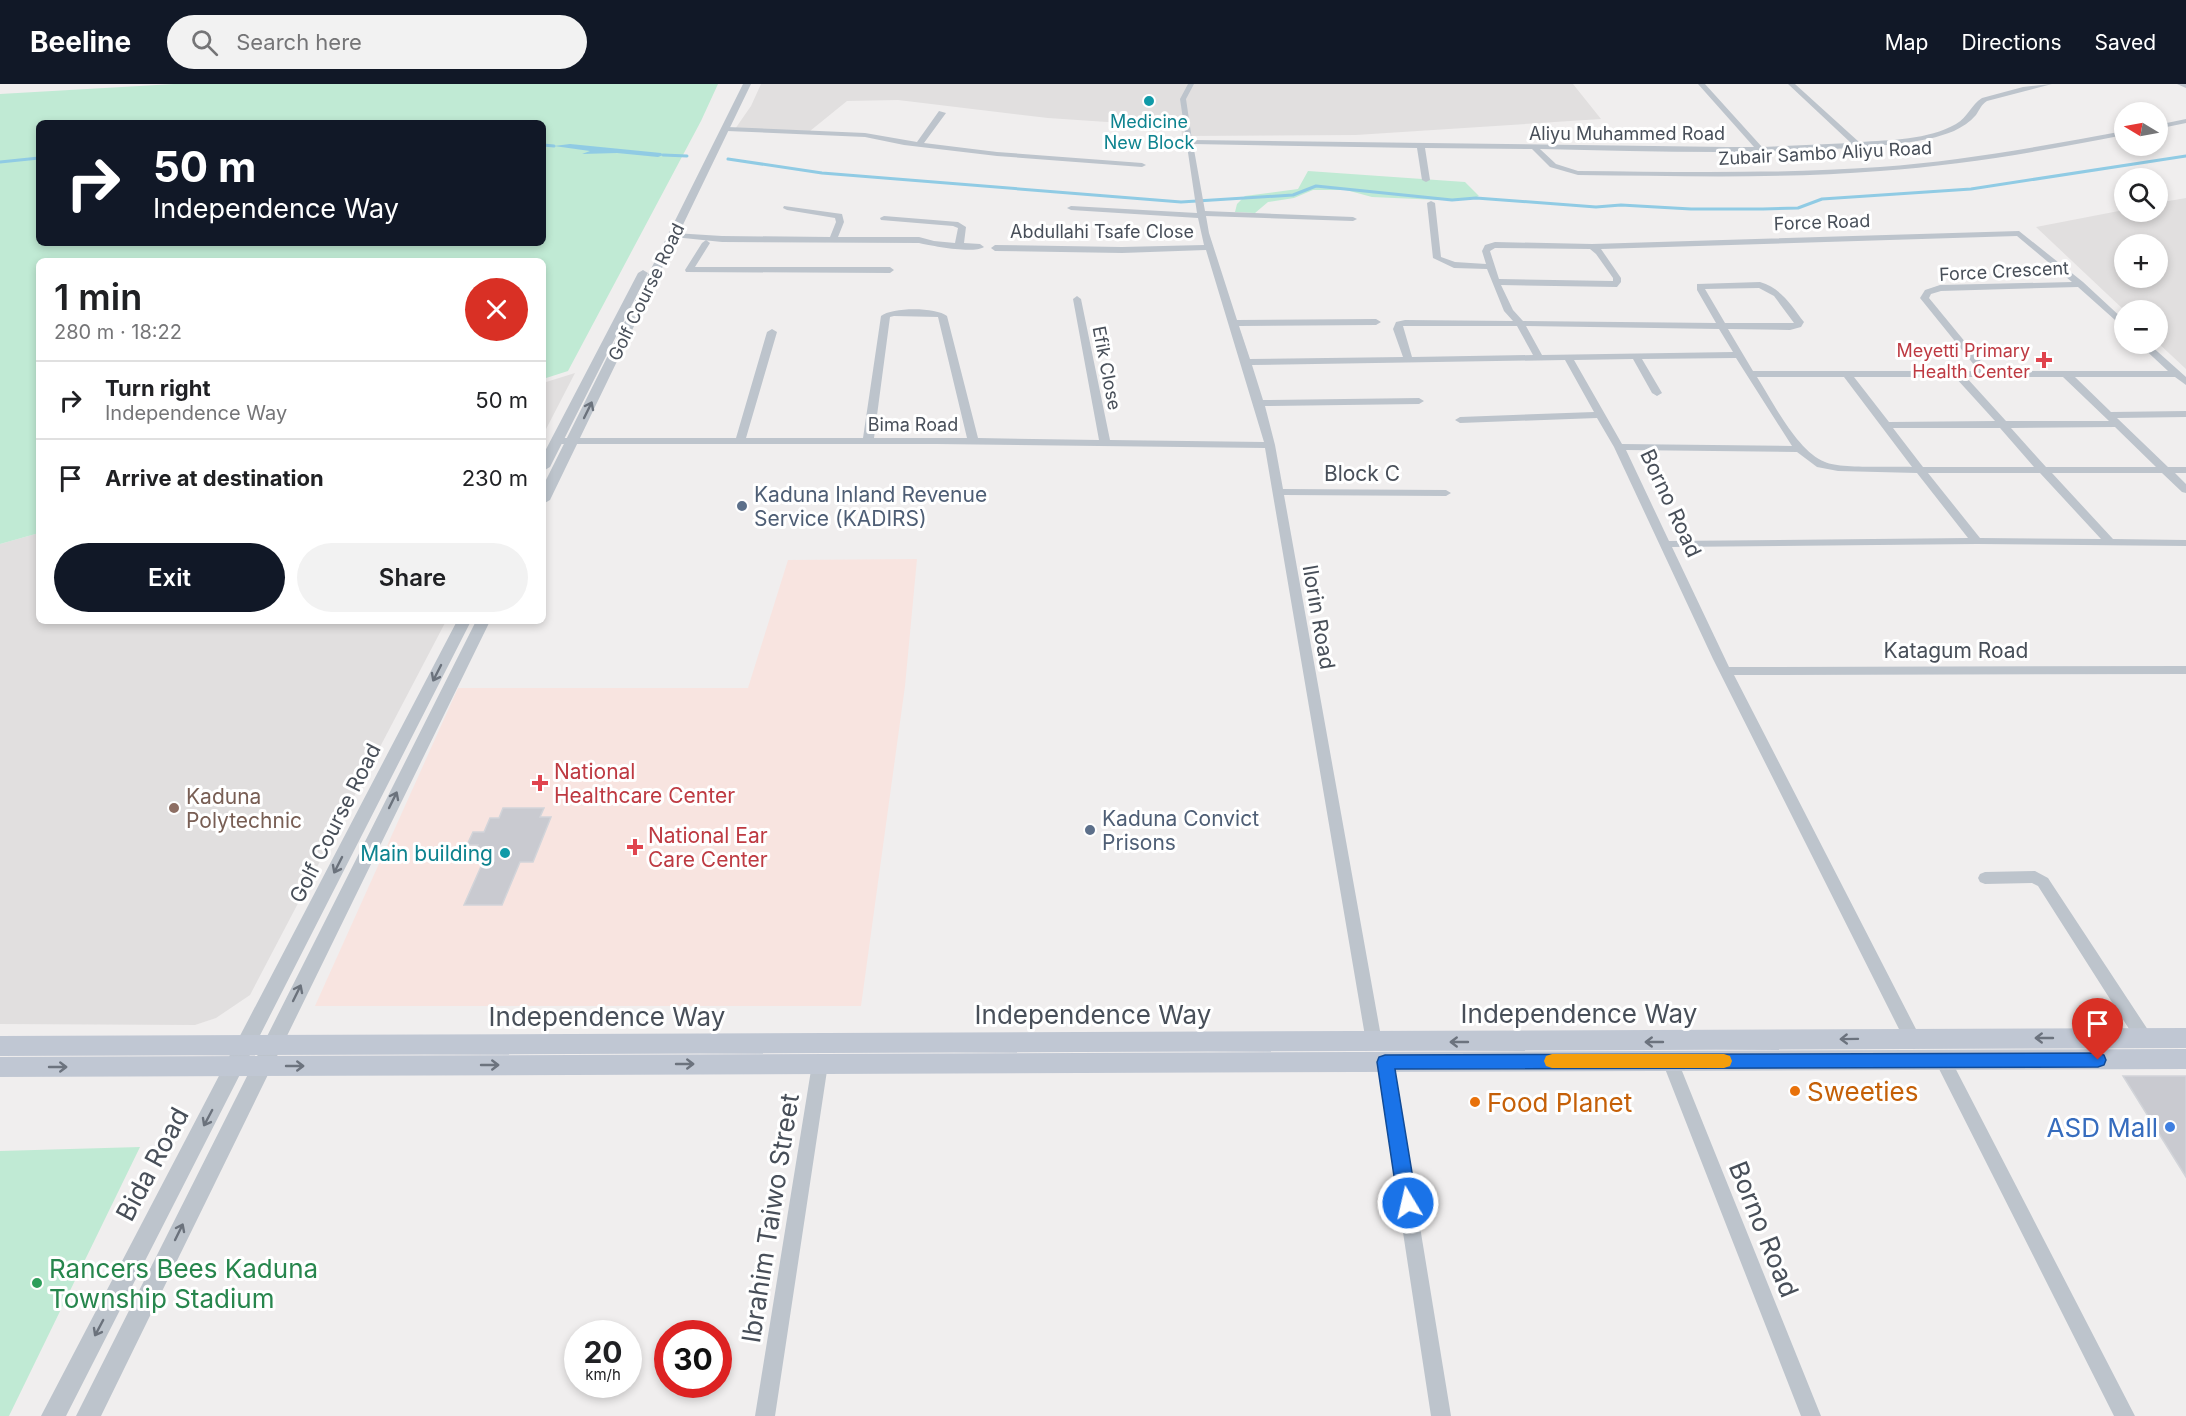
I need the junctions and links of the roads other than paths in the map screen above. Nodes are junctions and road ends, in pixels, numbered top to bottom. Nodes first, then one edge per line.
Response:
1 (736, 84) edge
2 (747, 84) edge
3 (1191, 84) edge
4 (1701, 84) edge
5 (1791, 84) edge
6 (2005, 84) edge
7 (2049, 84) edge
8 (2180, 84) edge
9 (2186, 86) edge
10 (2017, 90) junction
11 (736, 99) junction
12 (942, 113) dead end
13 (2186, 121) edge
14 (2168, 125) edge
15 (727, 129) junction
16 (2114, 135) edge
17 (1190, 142) junction
18 (919, 145) junction
19 (1857, 145) junction
20 (1420, 147) junction
21 (1534, 147) junction
22 (1759, 148) junction
23 (1142, 165) dead end
24 (1426, 180) dead end
25 (1431, 203) dead end
26 (787, 208) dead end
27 (1071, 208) dead end
28 (1201, 208) junction
29 (884, 218) dead end
30 (1353, 219) dead end
31 (672, 238) junction
32 (722, 239) junction
33 (832, 241) junction
34 (706, 243) junction
35 (958, 246) junction
36 (980, 247) dead end
37 (1592, 247) junction
38 (995, 248) dead end
39 (1209, 248) junction
40 (1490, 267) junction
41 (890, 270) dead end
42 (1495, 282) junction
43 (2080, 284) junction
44 (1077, 299) dead end
45 (2114, 316) edge
46 (1376, 322) dead end
47 (1233, 323) junction
48 (1520, 323) junction
49 (1724, 326) junction
50 (772, 332) dead end
51 (2155, 354) edge
52 (1738, 355) junction
53 (1636, 357) junction
54 (1568, 358) junction
55 (1408, 359) junction
56 (1540, 359) junction
57 (1244, 362) junction
58 (1750, 374) junction
59 (2178, 374) junction
60 (1848, 375) junction
61 (1959, 375) junction
62 (1987, 375) junction
63 (2067, 375) junction
64 (2186, 382) edge
65 (1657, 393) dead end
66 (1419, 401) dead end
67 (1259, 402) junction
68 (2186, 414) edge
69 (1602, 415) junction
70 (2110, 415) junction
71 (1460, 420) dead end
72 (2119, 424) junction
73 (1886, 425) junction
74 (2005, 426) junction
75 (556, 441) junction
76 (572, 441) junction
77 (740, 441) junction
78 (868, 441) junction
79 (973, 441) junction
80 (1105, 443) junction
81 (1270, 445) junction
82 (1620, 447) junction
83 (1799, 449) junction
84 (546, 461) edge
85 (1920, 470) junction
86 (2043, 470) junction
87 (2165, 470) junction
88 (2186, 470) edge
89 (2186, 490) edge
90 (1278, 492) junction
91 (1446, 493) dead end
92 (546, 494) edge
93 (1977, 541) junction
94 (2110, 542) junction
95 (2186, 543) edge
96 (1664, 544) junction
97 (462, 624) edge
98 (482, 624) edge
99 (2186, 670) edge
100 (1726, 671) junction
101 (1985, 878) dead end
102 (1912, 1038) junction
103 (2144, 1038) junction
104 (2186, 1038) edge
105 (0, 1046) edge
106 (1379, 1052) junction
107 (240, 1056) junction
108 (266, 1056) junction
109 (2186, 1059) edge
110 (1670, 1061) junction
111 (1943, 1061) junction
112 (820, 1064) junction
113 (0, 1067) edge
114 (53, 1416) edge
115 (88, 1416) edge
116 (765, 1416) edge
117 (1441, 1416) edge
118 (1811, 1416) edge
119 (2125, 1416) edge

1 - 11 street, Golf Course Road
2 - 11 street, Golf Course Road
3 - 17 street, Ilorin Road
4 - 22 street
5 - 19 street
6 - 10 street
7 - 10 street, Aliyu Muhammed Road
8 - 9 street
10 - 19 street, Aliyu Muhammed Road
11 - 15 street, Golf Course Road
11 - 75 street, Golf Course Road
12 - 18 street
13 - 14 street
15 - 18 street
15 - 31 street, Golf Course Road
16 - 21 street, Zubair Sambo Aliyu Road
17 - 20 street, Aliyu Muhammed Road
17 - 28 street, Ilorin Road
18 - 23 street
19 - 22 street, Aliyu Muhammed Road
20 - 21 street, Aliyu Muhammed Road
20 - 24 street
21 - 22 street, Aliyu Muhammed Road
25 - 40 street
26 - 33 street
27 - 28 street
28 - 30 street
28 - 39 street, Ilorin Road
29 - 35 street
31 - 32 street
31 - 34 street
76 -> 31 street, Golf Course Road
32 - 33 street
32 - 34 street
33 - 35 street
34 - 41 street
35 - 36 street
37 - 40 street, Force Road
37 - 42 street
37 - 43 street, Force Road
38 - 39 street, Abdullahi Tsafe Close
39 - 47 street, Ilorin Road
40 - 42 street
42 - 48 street
43 - 45 street, Force Road
43 - 62 street, Force Crescent
44 - 80 street, Efik Close
46 - 47 street
47 - 57 street, Ilorin Road
48 - 49 street
48 - 55 street
48 - 56 street
49 - 49 street
49 - 52 street
50 - 77 street
51 - 59 street
52 - 53 street
52 - 58 street
53 - 54 street
53 - 65 street
54 - 56 street
54 - 69 street, Borno Road
55 - 56 street
55 - 57 street
57 - 67 street, Ilorin Road
58 - 60 street
58 - 83 street
59 - 63 street
59 - 64 street
60 - 61 street
60 - 73 street
61 - 62 street
61 - 74 street
62 - 63 street
63 - 70 street
66 - 67 street
67 - 81 street, Ilorin Road
68 - 70 street
69 - 71 street
69 - 82 street, Borno Road
70 - 72 street
72 - 74 street
72 - 87 street
73 - 74 street
73 - 85 street
74 - 86 street
75 - 76 street, Bima Road
75 - 84 street, Golf Course Road
76 - 77 street, Bima Road
76 - 92 street, Golf Course Road
77 - 78 street, Bima Road
78 - 79 street, Bima Road
78 - 79 street
79 - 80 street, Bima Road
80 - 81 street, Bima Road
81 - 90 street, Ilorin Road
82 - 83 street
82 - 96 street, Borno Road
83 - 85 street
85 - 86 street
85 - 93 street
86 - 87 street
86 - 94 street
87 - 88 street
87 - 89 street
90 - 91 street, Block C
90 - 106 street, Ilorin Road
93 - 94 street
93 - 96 street
94 - 95 street
96 - 100 street, Borno Road
97 -> 107 street, Golf Course Road
108 -> 98 street, Golf Course Road
99 - 100 street, Katagum Road
100 - 102 street, Borno Road
101 - 103 street
103 -> 102 main road, Independence Way
102 -> 106 main road, Independence Way
103 - 104 main road, Independence Way
105 - 107 main road, Independence Way
106 - 108 main road, Independence Way
106 - 110 main road, Independence Way
106 - 112 main road, Independence Way
106 - 117 street, Ilorin Road
107 - 108 main road, Independence Way
113 -> 107 main road, Independence Way
107 -> 114 street, Bida Road
108 -> 112 main road, Independence Way
115 -> 108 street
109 - 111 main road, Independence Way
110 - 111 main road, Independence Way
110 - 118 street, Borno Road
111 - 119 street
112 - 116 street, Ibrahim Taiwo Street

